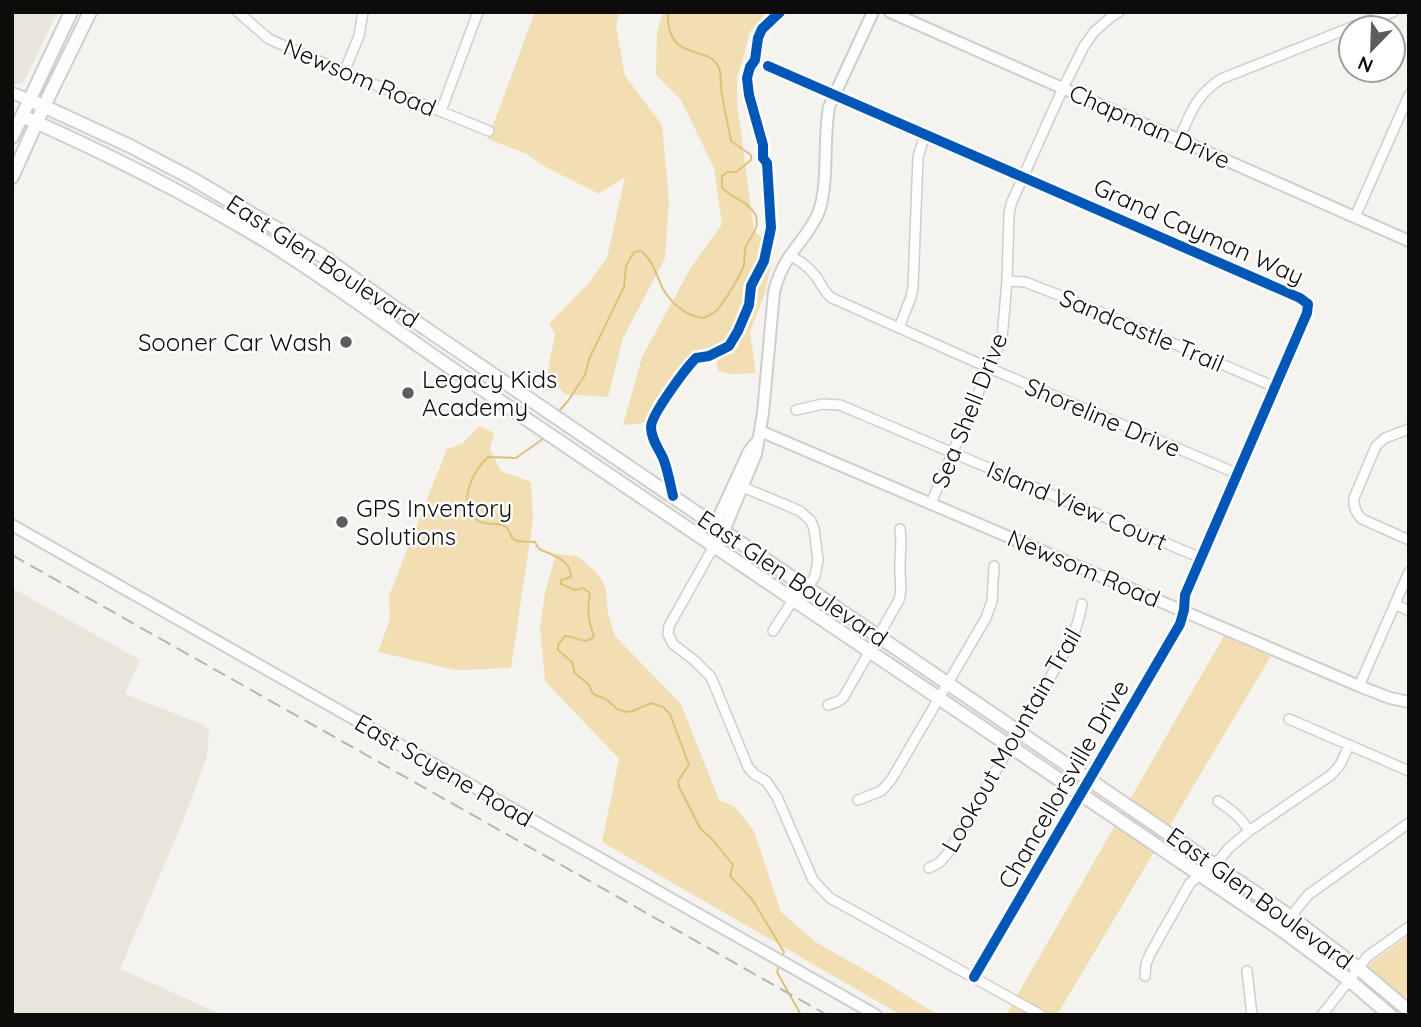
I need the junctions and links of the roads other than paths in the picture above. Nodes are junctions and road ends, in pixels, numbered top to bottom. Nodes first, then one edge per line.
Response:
1 (71, 12) edge
2 (90, 12) edge
3 (238, 12) edge
4 (363, 12) edge
5 (478, 12) edge
6 (873, 12) edge
7 (890, 12) edge
8 (1119, 12) edge
9 (1393, 12) edge
10 (768, 66) dead end
11 (344, 72) junction
12 (1063, 88) junction
13 (12, 93) edge
14 (835, 95) junction
15 (1409, 95) edge
16 (30, 100) junction
17 (44, 106) junction
18 (441, 111) junction
19 (17, 114) edge
20 (37, 123) junction
21 (489, 131) dead end
22 (925, 134) junction
23 (12, 137) edge
24 (1179, 139) junction
25 (12, 177) edge
26 (1022, 177) junction
27 (1355, 217) junction
28 (1409, 241) edge
29 (790, 256) junction
30 (1007, 281) junction
31 (391, 305) junction
32 (381, 320) junction
33 (899, 328) junction
34 (989, 368) junction
35 (1275, 387) junction
36 (796, 410) dead end
37 (1409, 429) edge
38 (759, 435) junction
39 (954, 452) junction
40 (1238, 474) junction
41 (738, 485) junction
42 (931, 503) junction
43 (12, 525) edge
44 (719, 528) junction
45 (900, 528) dead end
46 (1409, 540) edge
47 (714, 546) junction
48 (1201, 558) junction
49 (994, 566) dead end
50 (1409, 572) edge
51 (808, 588) junction
52 (793, 600) junction
53 (1082, 604) dead end
54 (1395, 604) junction
55 (1184, 610) junction
56 (1409, 611) edge
57 (773, 631) dead end
58 (877, 635) junction
59 (868, 650) junction
60 (948, 683) junction
61 (1359, 685) junction
62 (939, 699) junction
63 (1409, 702) edge
64 (828, 705) dead end
65 (1289, 719) dead end
66 (1019, 731) junction
67 (1349, 745) junction
68 (1009, 747) junction
69 (1409, 771) edge
70 (1089, 779) junction
71 (1080, 794) junction
72 (858, 800) dead end
73 (1218, 801) dead end
74 (1409, 823) edge
75 (1249, 831) junction
76 (1214, 864) junction
77 (929, 868) dead end
78 (1199, 875) junction
79 (1291, 917) junction
80 (1409, 927) edge
81 (1283, 931) junction
82 (1358, 968) junction
83 (1247, 971) dead end
84 (1145, 976) dead end
85 (974, 977) junction
86 (1349, 980) junction
87 (1409, 1011) edge
88 (876, 1015) edge
89 (1041, 1015) edge
90 (1252, 1015) edge
91 (1322, 1015) edge
92 (1390, 1015) edge

1 - 16 main road
2 - 17 main road
3 - 11 street, Newsom Road
4 - 11 street
5 - 18 street
6 - 14 street
7 - 12 street, Chapman Drive
8 - 12 street, Sea Shell Drive
9 - 24 street
10 - 14 street, Grand Cayman Way
11 - 18 street, Newsom Road
12 - 24 street, Chapman Drive
12 - 26 street, Sea Shell Drive
13 - 16 street, East Glen Boulevard
14 - 22 street, Grand Cayman Way
14 - 29 street
15 - 27 street
16 - 17 main road, East Glen Boulevard
16 - 19 main road
17 - 20 main road
17 - 31 main road, East Glen Boulevard
18 - 21 street, Newsom Road
19 - 20 main road, East Glen Boulevard
19 - 23 main road
20 - 25 main road
20 - 32 main road, East Glen Boulevard
22 - 26 street, Grand Cayman Way
22 - 33 street
24 - 27 street, Chapman Drive
26 - 30 street, Sea Shell Drive
26 - 35 street, Grand Cayman Way
27 - 28 street, Chapman Drive
29 - 33 street, Shoreline Drive
29 - 38 street
30 - 34 street, Sea Shell Drive
30 - 35 street, Sandcastle Trail
31 - 32 main road
31 - 44 main road, East Glen Boulevard
32 - 47 main road, East Glen Boulevard
33 - 34 street, Shoreline Drive
34 - 39 street, Sea Shell Drive
34 - 40 street, Shoreline Drive
35 - 40 street, Grand Cayman Way
36 - 39 street, Island View Court
37 - 46 street
38 - 41 street
38 - 42 street, Newsom Road
39 - 42 street, Sea Shell Drive
39 - 48 street, Island View Court
40 - 48 street, Grand Cayman Way
41 - 44 street
41 - 51 street
42 - 55 street, Newsom Road
43 - 88 street, East Scyene Road
44 - 47 street
44 - 51 main road, East Glen Boulevard
45 - 58 street
47 - 52 main road, East Glen Boulevard
47 - 85 street
48 - 55 street, Grand Cayman Way
49 - 60 street
50 - 54 street
51 - 52 street
51 - 58 main road, East Glen Boulevard
52 - 57 street
52 - 59 main road, East Glen Boulevard
53 - 66 street, Lookout Mountain Trail
54 - 56 street
54 - 61 street
55 - 61 street, Newsom Road
55 - 70 street, Chancellorsville Drive
58 - 59 street
58 - 60 main road, East Glen Boulevard
59 - 62 main road, East Glen Boulevard
59 - 64 street
60 - 62 street
60 - 66 main road, East Glen Boulevard
61 - 63 street, Newsom Road
62 - 68 main road, East Glen Boulevard
62 - 72 street
65 - 67 street
66 - 68 street, Lookout Mountain Trail
66 - 70 main road, East Glen Boulevard
67 - 69 street
67 - 75 street
68 - 71 main road, East Glen Boulevard
68 - 77 street, Lookout Mountain Trail
70 - 71 street, Chancellorsville Drive
70 - 76 main road, East Glen Boulevard
71 - 78 main road, East Glen Boulevard
71 - 85 street, Chancellorsville Drive
73 - 75 street
74 - 79 street
75 - 76 street
76 - 78 street
76 - 79 main road, East Glen Boulevard
78 - 81 main road, East Glen Boulevard
78 - 84 street
79 - 81 street
79 - 82 main road, East Glen Boulevard
80 - 82 street
81 - 86 main road, East Glen Boulevard
82 - 86 street
82 - 87 main road, East Glen Boulevard
83 - 90 street
85 - 89 street
86 - 91 street
86 - 92 main road, East Glen Boulevard

